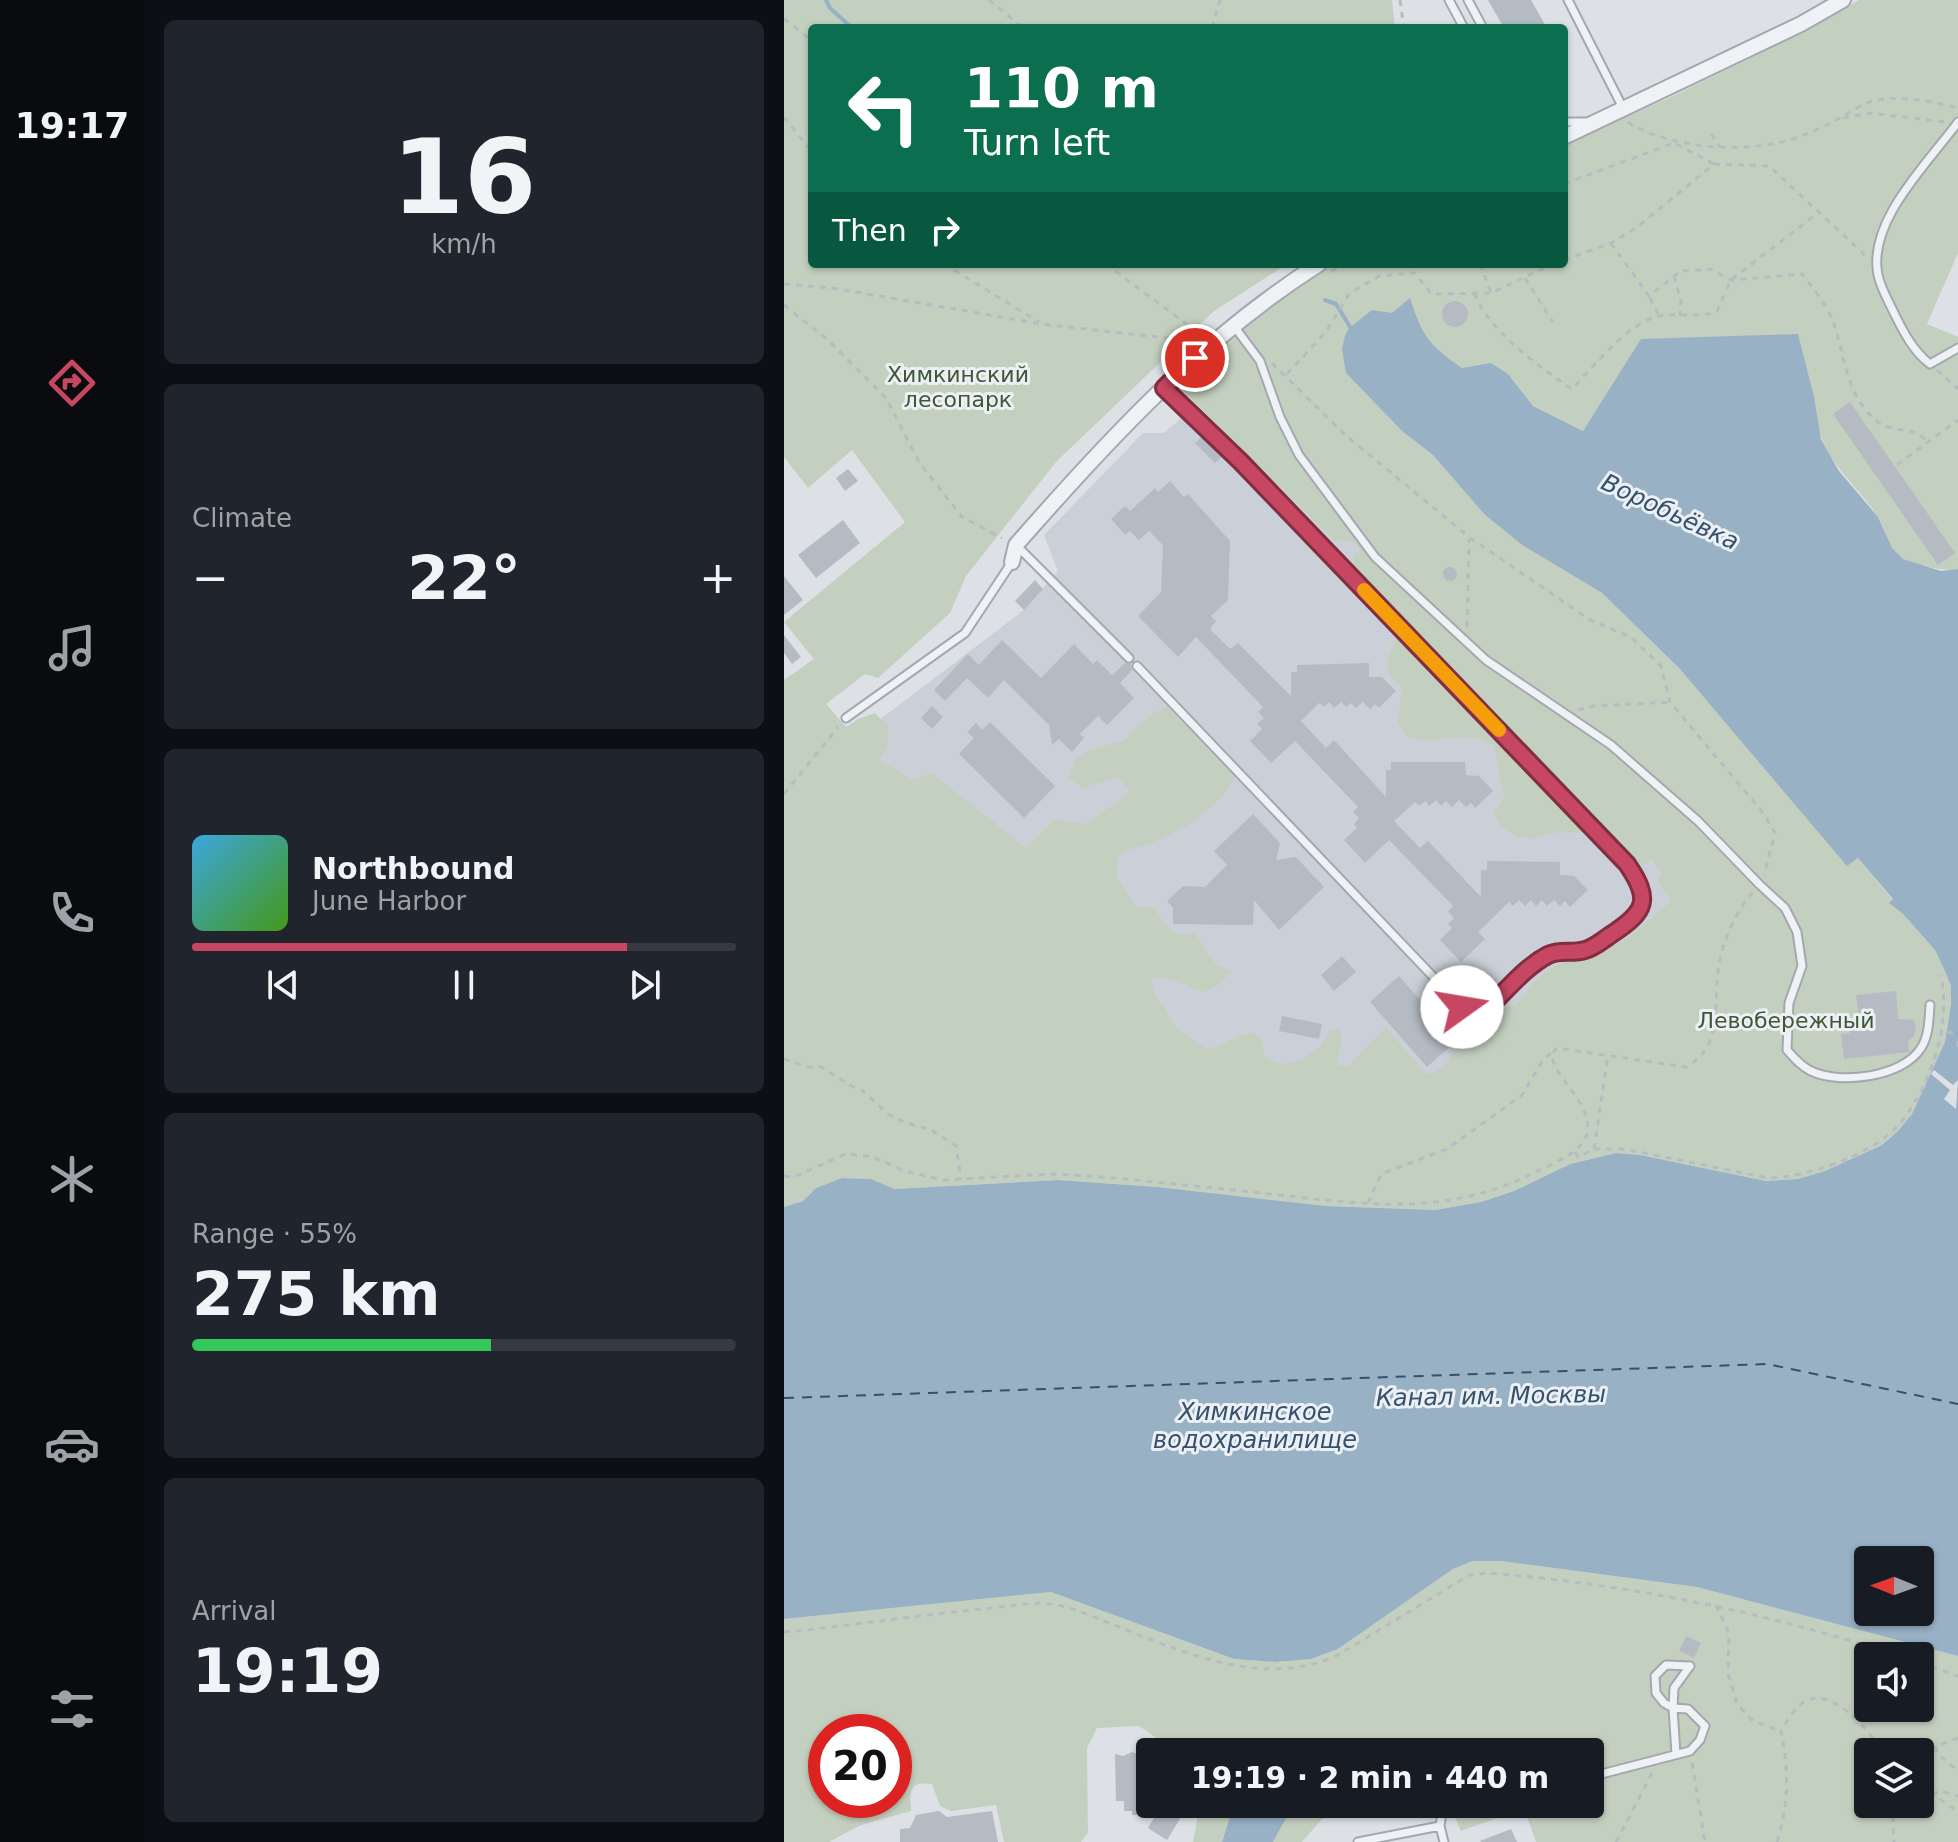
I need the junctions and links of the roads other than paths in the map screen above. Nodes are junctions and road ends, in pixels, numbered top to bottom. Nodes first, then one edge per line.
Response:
1 (1449, 0) edge
2 (1468, 0) edge
3 (1568, 0) edge
4 (1843, 0) edge
5 (1462, 24) edge
6 (1481, 24) edge
7 (1620, 110) junction
8 (1568, 122) edge
9 (1595, 122) junction
10 (1958, 123) edge
11 (1568, 135) edge
12 (1322, 268) edge
13 (1232, 325) junction
14 (1958, 348) edge
15 (1164, 388) junction
16 (1016, 545) junction
17 (1012, 562) joint
18 (1129, 658) dead end
19 (1137, 666) dead end
20 (846, 718) road end
21 (1930, 1005) dead end
22 (1673, 1708) junction
23 (1676, 1754) junction
24 (1604, 1773) edge
25 (1441, 1818) edge
26 (1440, 1826) junction
27 (1358, 1842) edge
28 (1444, 1842) edge

1 - 5 lane
2 - 6 lane
3 - 7 lane
4 - 7 street
7 - 9 street
8 - 9 lane
9 - 11 street
10 - 14 lane
12 - 13 street
13 - 15 street
13 - 21 lane
15 - 16 street
15 - 19 lane
16 - 17 street
16 - 18 lane
17 - 20 lane
22 - 22 lane
22 - 23 lane
22 - 23 lane
23 - 24 lane
25 - 26 lane
26 - 27 lane
26 - 28 lane

